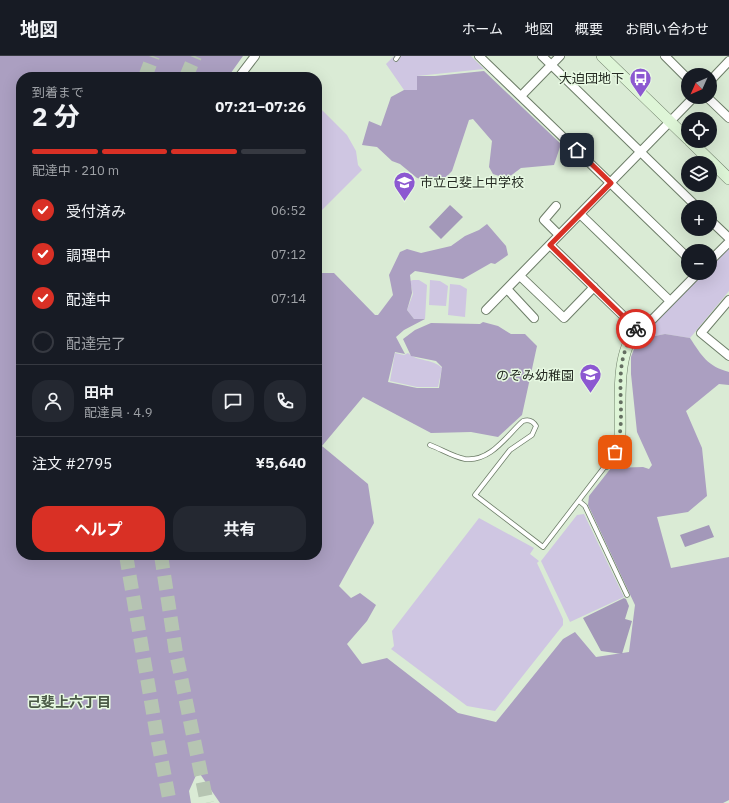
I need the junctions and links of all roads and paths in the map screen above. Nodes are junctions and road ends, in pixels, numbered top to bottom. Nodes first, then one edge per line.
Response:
1 (255, 56) edge
2 (479, 56) edge
3 (542, 56) edge
4 (560, 56) edge
5 (602, 56) edge
6 (665, 56) edge
7 (729, 61) edge
8 (551, 65) junction
9 (243, 72) edge
10 (681, 72) edge
11 (717, 73) edge
12 (521, 96) junction
13 (687, 104) edge
14 (714, 104) edge
15 (729, 118) edge
16 (670, 122) junction
17 (681, 132) edge
18 (697, 148) edge
19 (640, 152) junction
20 (729, 179) edge
21 (611, 183) junction
22 (690, 200) edge
23 (556, 206) dead end
24 (580, 214) junction
25 (717, 227) edge
26 (559, 235) junction
27 (729, 238) edge
28 (729, 242) edge
29 (550, 245) junction
30 (681, 251) edge
31 (717, 254) edge
32 (520, 276) junction
33 (691, 280) edge
34 (594, 287) junction
35 (507, 289) junction
36 (729, 300) edge
37 (670, 301) junction
38 (486, 310) dead end
39 (534, 318) dead end
40 (638, 330) junction
41 (729, 356) edge
42 (430, 445) dead end
43 (618, 445) joint
44 (606, 465) joint
45 (579, 501) junction
46 (627, 595) dead end

1 - 9 street
2 - 12 street
3 - 8 street
4 - 8 street
5 - 16 street
6 - 10 street
7 - 11 street
8 - 12 street
8 - 19 street
12 - 21 street
13 - 16 street
14 - 15 street
16 - 17 street
16 - 19 street
18 - 20 street
19 - 21 street
19 - 22 street
21 - 24 street
21 - 30 street
23 - 26 street
24 - 26 street
24 - 37 street
25 - 27 street
26 - 29 street
28 - 31 street
29 - 32 street
29 - 34 street
32 - 34 street
32 - 35 street
33 - 37 street
34 - 40 street
35 - 38 street
35 - 39 street
36 - 41 street
37 - 40 street
40 - 43 street
42 - 45 lane
43 - 44 street
44 - 45 lane
45 - 46 lane

